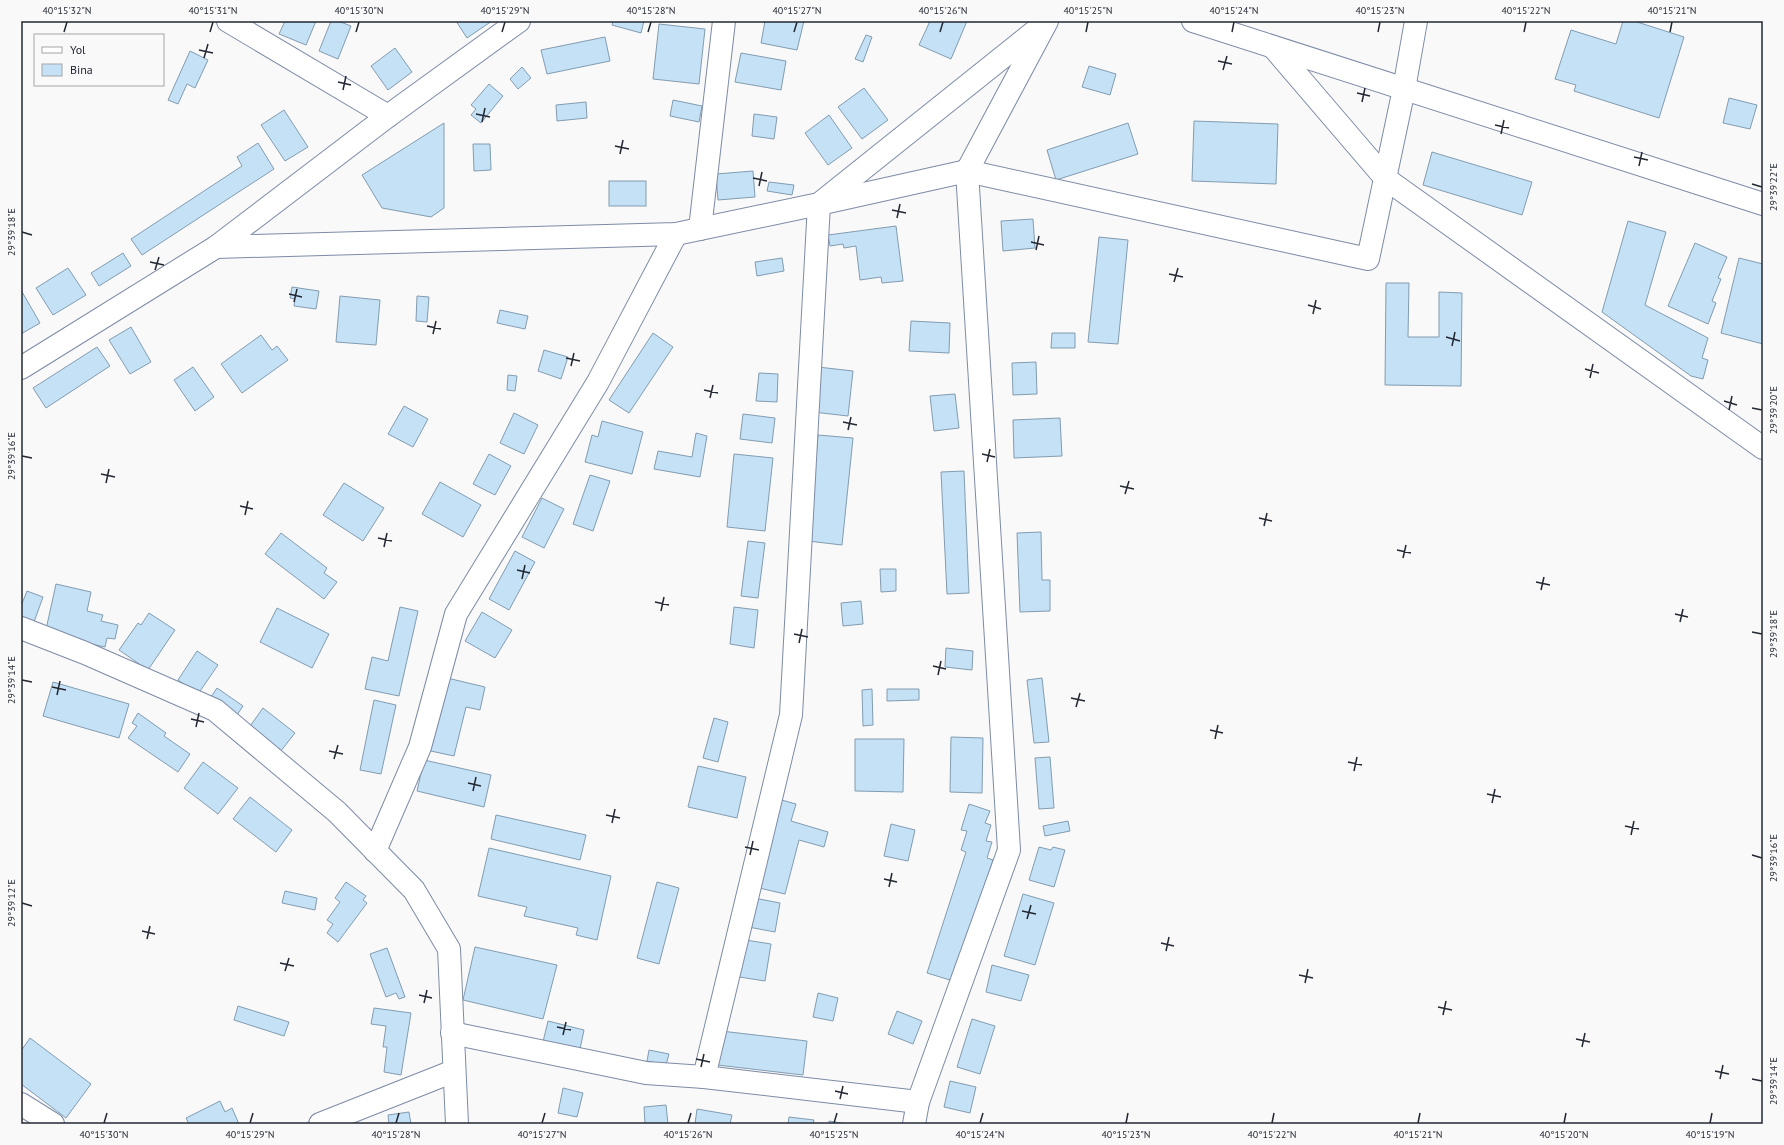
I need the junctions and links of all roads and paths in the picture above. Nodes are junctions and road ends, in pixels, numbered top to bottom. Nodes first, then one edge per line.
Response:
1 (519, 21) edge
2 (724, 21) edge
3 (1046, 21) edge
4 (1192, 21) edge
5 (1416, 21) edge
6 (237, 23) edge
7 (1273, 47) junction
8 (1404, 89) junction
9 (388, 116) junction
10 (967, 171) junction
11 (1386, 179) junction
12 (819, 204) junction
13 (1763, 204) edge
14 (700, 229) junction
15 (676, 234) junction
16 (216, 247) junction
17 (21, 368) edge
18 (1763, 448) edge
19 (21, 628) edge
20 (375, 851) junction
21 (452, 1033) junction
22 (454, 1071) junction
23 (704, 1077) junction
24 (918, 1102) junction
25 (21, 1104) edge
26 (52, 1124) edge
27 (320, 1124) edge
28 (457, 1124) edge
29 (914, 1124) edge

1 - 9 street
2 - 14 street
3 - 10 street
3 - 12 street
4 - 7 street
5 - 8 street
6 - 9 street
7 - 8 street
7 - 11 street
8 - 11 street
8 - 13 street
9 - 16 street
10 - 11 street
10 - 12 street
10 - 24 street
11 - 18 street
12 - 14 street
12 - 23 street
14 - 15 street
15 - 16 street
15 - 20 street
16 - 17 street
19 - 20 street
20 - 21 street
21 - 22 street
21 - 23 street
22 - 27 street
22 - 28 street
23 - 24 street
24 - 29 street
25 - 26 street

